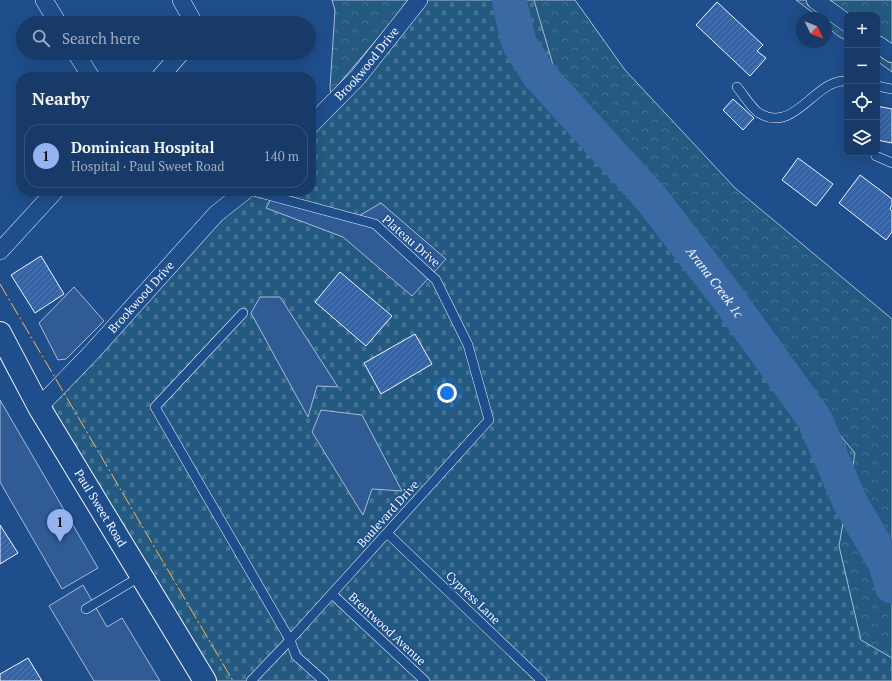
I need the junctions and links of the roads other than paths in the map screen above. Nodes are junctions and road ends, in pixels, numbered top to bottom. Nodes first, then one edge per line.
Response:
1 (44, 0) edge
2 (181, 0) edge
3 (419, 0) edge
4 (815, 0) edge
5 (54, 16) edge
6 (190, 16) edge
7 (844, 21) edge
8 (880, 46) edge
9 (892, 54) edge
10 (80, 60) edge
11 (175, 60) edge
12 (88, 72) edge
13 (164, 72) edge
14 (844, 82) edge
15 (737, 87) dead end
16 (880, 87) edge
17 (892, 89) edge
18 (316, 120) edge
19 (876, 156) dead end
20 (892, 163) edge
21 (50, 196) edge
22 (239, 196) edge
23 (271, 196) edge
24 (0, 251) edge
25 (243, 313) dead end
26 (0, 333) edge
27 (468, 345) joint
28 (39, 407) junction
29 (387, 533) junction
30 (141, 576) junction
31 (332, 594) junction
32 (86, 608) dead end
33 (290, 640) junction
34 (204, 681) edge
35 (251, 681) edge
36 (324, 681) edge
37 (425, 681) edge
38 (541, 681) edge

1 - 5 street
2 - 6 street
3 - 18 street, Brookwood Drive
4 - 7 street
8 - 9 street
10 - 12 street
11 - 13 street
14 - 15 lane
16 - 17 lane
19 - 20 lane
21 - 24 street
22 - 28 street, Brookwood Drive
23 - 27 lane, Plateau Drive
25 - 33 lane
26 - 28 street, Paul Sweet Road
27 - 29 lane, Boulevard Drive
28 - 30 street, Paul Sweet Road
29 - 31 lane, Boulevard Drive
29 - 38 lane, Cypress Lane
30 - 32 lane
30 - 34 street, Paul Sweet Road
31 - 33 lane, Boulevard Drive
31 - 37 lane, Brentwood Avenue
33 - 35 lane, Boulevard Drive
33 - 36 lane

